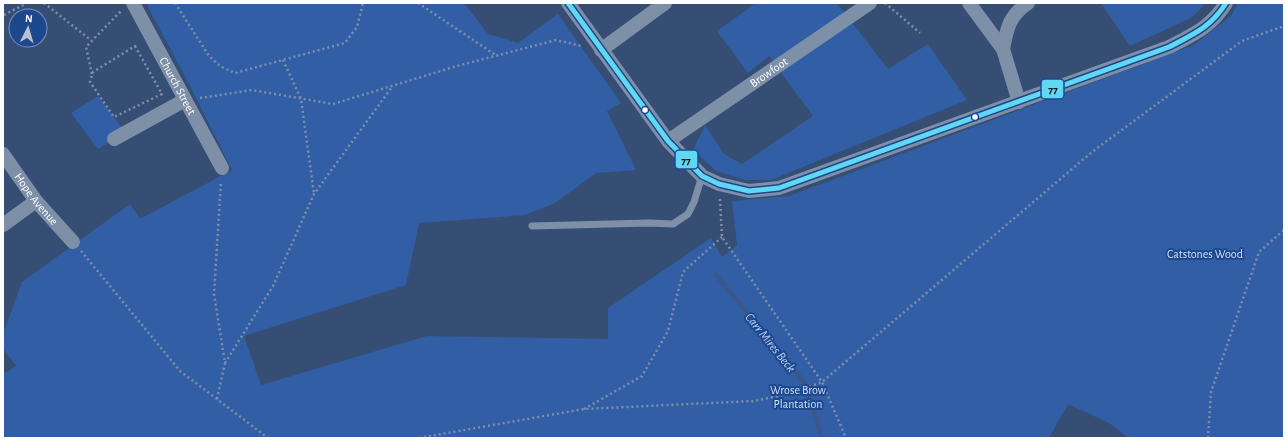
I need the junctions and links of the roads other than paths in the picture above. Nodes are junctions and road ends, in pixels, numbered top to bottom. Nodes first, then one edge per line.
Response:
1 (568, 3) edge
2 (665, 3) edge
3 (870, 3) edge
4 (969, 3) edge
5 (1028, 3) edge
6 (1226, 3) edge
7 (128, 6) edge
8 (1003, 49) junction
9 (602, 50) junction
10 (185, 100) junction
11 (1019, 102) junction
12 (114, 139) dead end
13 (668, 141) junction
14 (3, 154) edge
15 (222, 168) road end
16 (702, 176) junction
17 (36, 201) junction
18 (3, 225) edge
19 (532, 226) dead end
20 (73, 242) road end

1 - 9 street
2 - 9 street
3 - 13 street, Browfoot
4 - 8 street
5 - 8 street
6 - 11 street
7 - 10 street, Church Street
8 - 11 street
9 - 13 street
10 - 12 street
10 - 15 street, Church Street
11 - 16 street
13 - 16 street
14 - 17 street, Hope Avenue
16 - 19 lane
17 - 18 street
17 - 20 street, Hope Avenue

